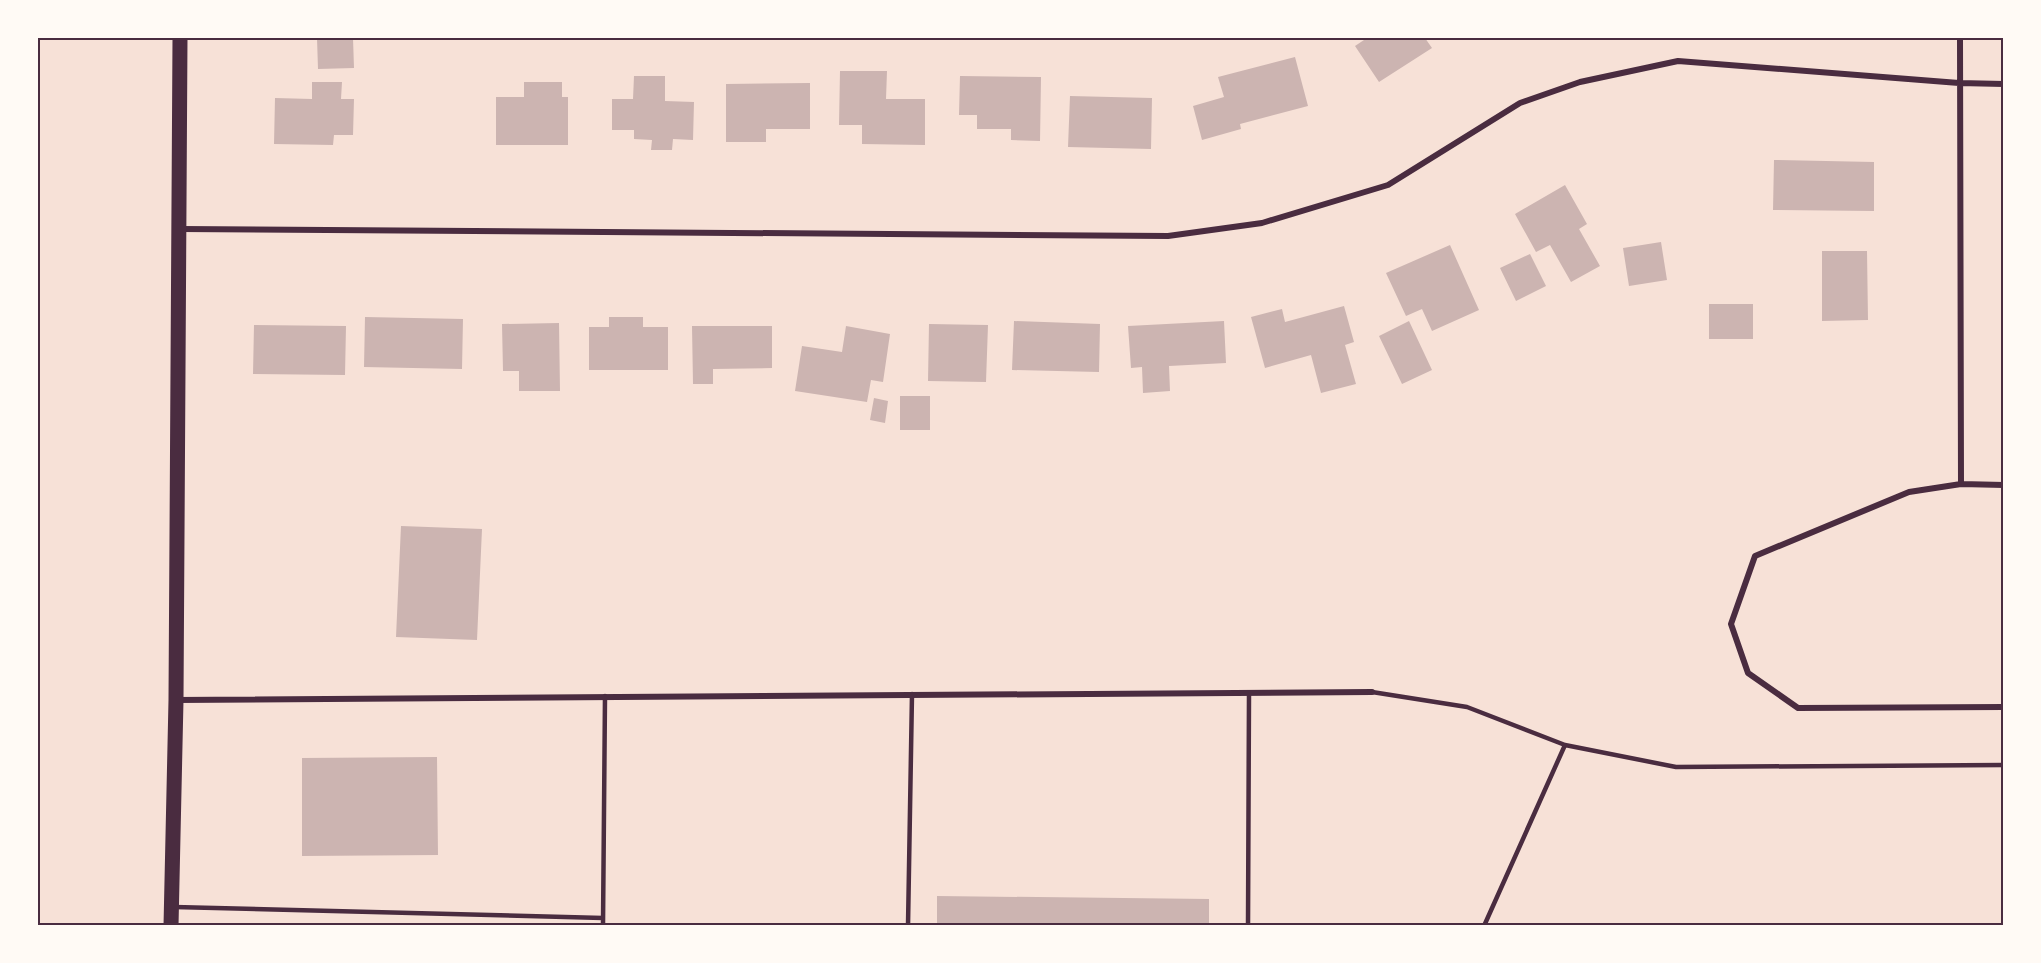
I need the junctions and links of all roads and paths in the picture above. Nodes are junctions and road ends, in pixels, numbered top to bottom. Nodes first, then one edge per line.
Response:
1 (180, 38) edge
2 (1960, 38) edge
3 (1959, 83) junction
4 (2004, 84) edge
5 (179, 229) junction
6 (1961, 484) junction
7 (2004, 485) edge
8 (1372, 692) joint
9 (1249, 693) junction
10 (912, 694) junction
11 (605, 696) junction
12 (176, 700) junction
13 (2004, 707) edge
14 (1565, 745) junction
15 (2004, 765) edge
16 (171, 907) junction
17 (603, 918) junction
18 (171, 926) edge
19 (603, 926) edge
20 (908, 926) edge
21 (1248, 926) edge
22 (1484, 926) edge

1 - 5 main road
2 - 3 street
3 - 4 street
3 - 5 street
3 - 6 street
5 - 12 main road
6 - 7 street
6 - 13 street
8 - 9 street
8 - 14 lane
9 - 10 street
9 - 21 lane
10 - 11 street
10 - 20 lane
11 - 12 street
11 - 17 lane
12 - 16 main road
14 - 15 lane
14 - 22 lane
16 - 17 lane
16 - 18 main road
17 - 19 lane

